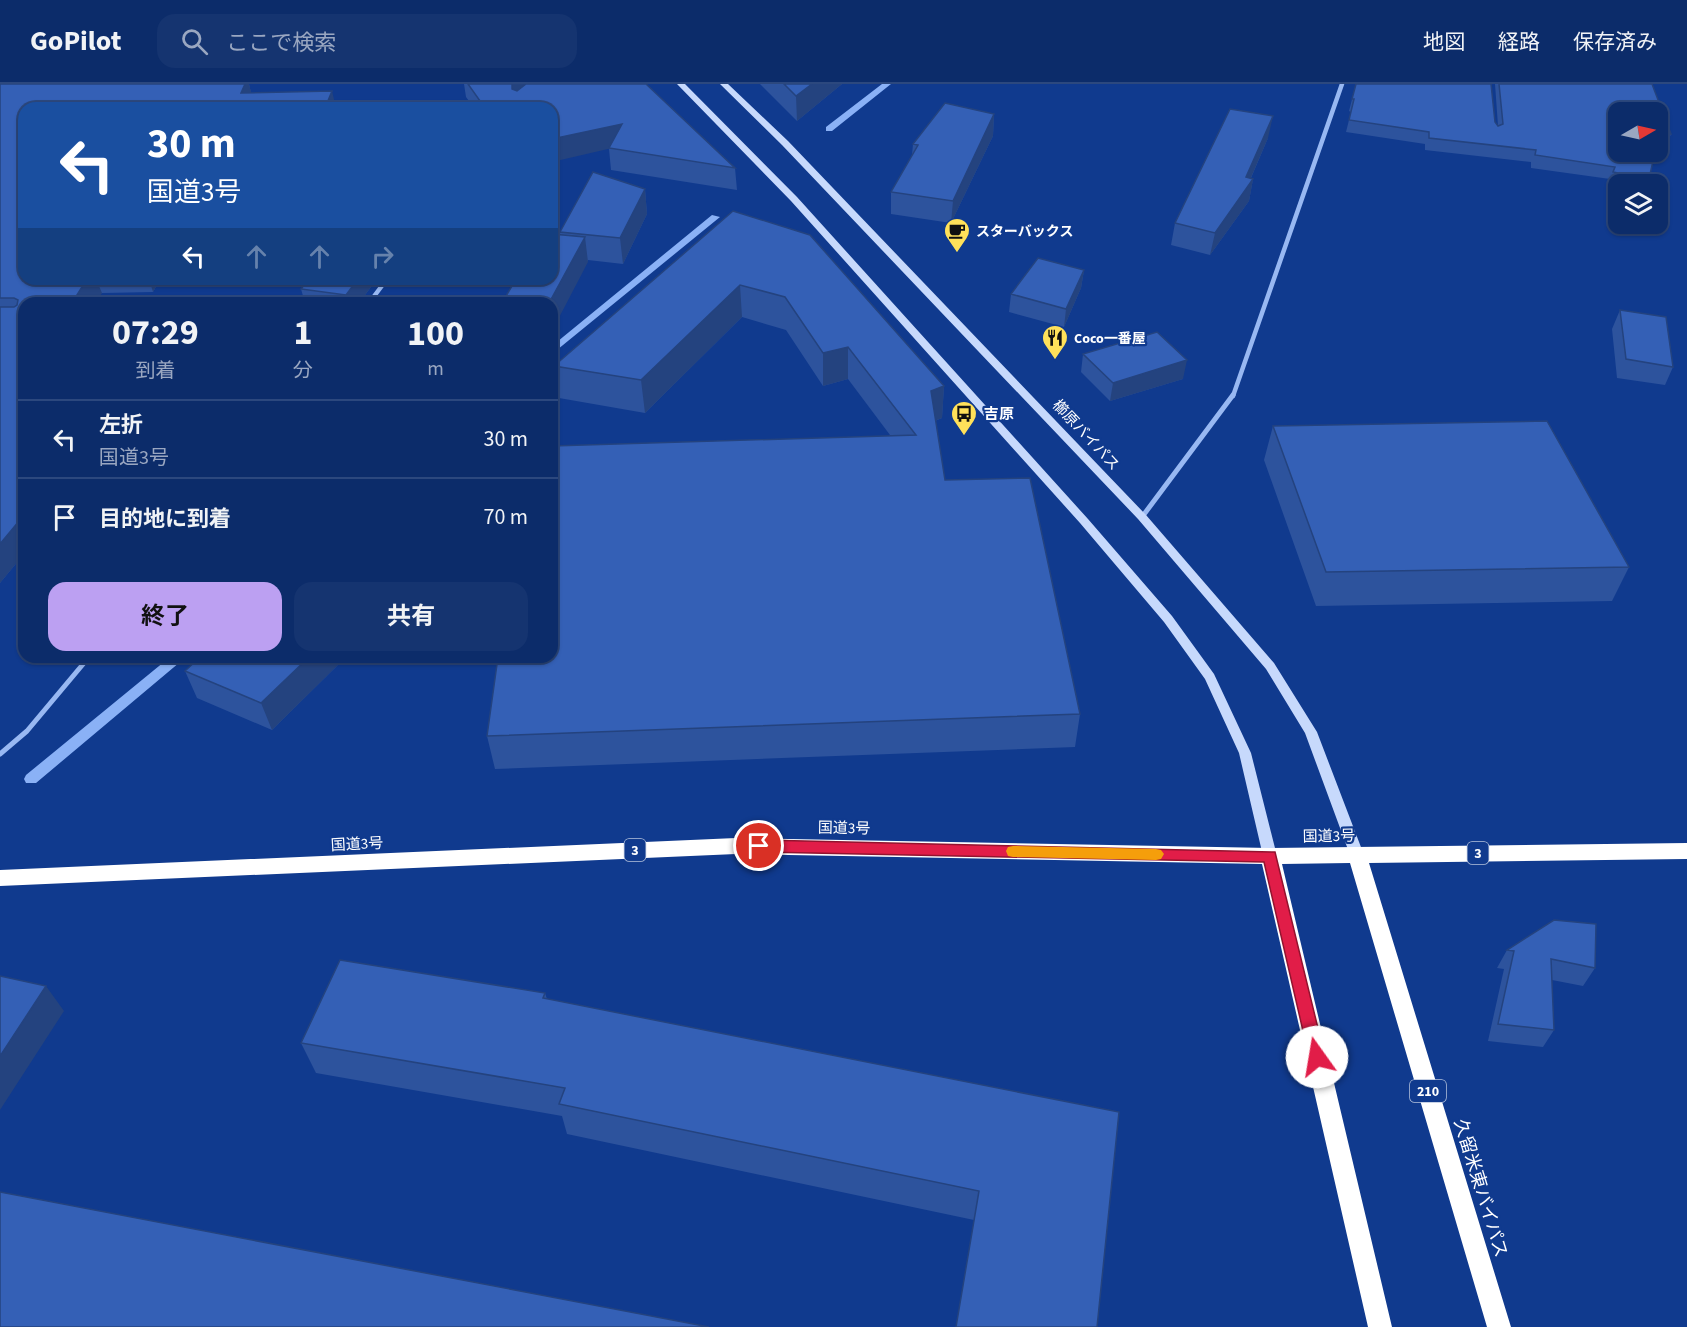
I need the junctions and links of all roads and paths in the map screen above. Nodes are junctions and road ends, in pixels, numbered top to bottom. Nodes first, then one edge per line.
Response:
1 (681, 84) edge
2 (724, 84) edge
3 (1342, 84) edge
4 (1142, 517) junction
5 (84, 663) edge
6 (0, 754) edge
7 (1687, 850) edge
8 (1357, 855) junction
9 (1270, 856) junction
10 (0, 878) edge
11 (1380, 1327) edge
12 (1499, 1327) edge

1 - 9 street
2 - 4 street, 櫛原バイパス
3 - 4 street
4 - 8 street, 櫛原バイパス
5 - 6 street
7 - 8 highway, 国道3号 / 3
8 - 9 highway, 国道3号 / 3
8 - 12 highway, 久留米東バイパス / 210
9 - 10 highway, 国道3号 / 3
9 - 11 highway

